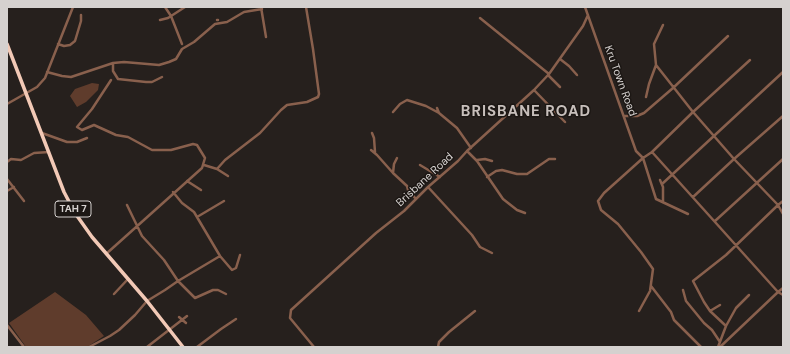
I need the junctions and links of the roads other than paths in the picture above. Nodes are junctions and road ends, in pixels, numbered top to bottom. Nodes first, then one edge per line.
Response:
1 (73, 7) edge
2 (165, 7) edge
3 (185, 7) edge
4 (306, 7) edge
5 (584, 7) edge
6 (262, 8) edge
7 (81, 15) dead end
8 (588, 15) junction
9 (171, 16) junction
10 (480, 18) dead end
11 (160, 20) dead end
12 (664, 25) dead end
13 (728, 36) dead end
14 (266, 37) dead end
15 (7, 44) edge
16 (58, 44) junction
17 (182, 44) dead end
18 (560, 59) junction
19 (750, 60) dead end
20 (113, 63) junction
21 (656, 65) junction
22 (47, 72) junction
23 (783, 72) edge
24 (549, 74) junction
25 (577, 75) dead end
26 (162, 77) dead end
27 (111, 80) dead end
28 (674, 87) junction
29 (560, 88) dead end
30 (534, 90) junction
31 (26, 92) junction
32 (646, 97) dead end
33 (7, 104) edge
34 (437, 108) dead end
35 (393, 112) dead end
36 (693, 112) junction
37 (439, 113) junction
38 (624, 116) junction
39 (783, 116) edge
40 (565, 122) dead end
41 (42, 133) junction
42 (372, 133) dead end
43 (714, 136) junction
44 (87, 138) dead end
45 (471, 148) junction
46 (371, 150) dead end
47 (467, 151) junction
48 (49, 152) junction
49 (652, 152) junction
50 (375, 153) junction
51 (397, 158) dead end
52 (643, 158) junction
53 (555, 159) dead end
54 (734, 159) junction
55 (783, 159) edge
56 (476, 160) junction
57 (492, 161) dead end
58 (7, 162) edge
59 (204, 165) junction
60 (420, 165) dead end
61 (216, 170) junction
62 (393, 173) junction
63 (672, 174) junction
64 (228, 176) dead end
65 (486, 176) junction
66 (440, 177) junction
67 (7, 179) edge
68 (660, 180) dead end
69 (187, 181) junction
70 (757, 183) junction
71 (662, 184) junction
72 (14, 187) junction
73 (428, 187) junction
74 (201, 190) dead end
75 (7, 191) edge
76 (174, 192) junction
77 (693, 198) junction
78 (416, 199) junction
79 (24, 201) dead end
80 (224, 201) dead end
81 (783, 201) edge
82 (664, 202) junction
83 (128, 205) dead end
84 (778, 205) junction
85 (525, 213) dead end
86 (688, 214) dead end
87 (783, 214) edge
88 (197, 217) junction
89 (714, 221) junction
90 (137, 227) junction
91 (736, 245) junction
92 (492, 253) dead end
93 (106, 254) junction
94 (240, 255) dead end
95 (220, 256) junction
96 (128, 279) junction
97 (178, 281) junction
98 (651, 286) junction
99 (783, 288) edge
100 (683, 290) dead end
101 (778, 292) junction
102 (114, 294) dead end
103 (226, 294) dead end
104 (749, 295) dead end
105 (783, 295) edge
106 (147, 301) junction
107 (720, 305) dead end
108 (475, 311) dead end
109 (639, 311) dead end
110 (710, 311) junction
111 (186, 316) dead end
112 (179, 317) dead end
113 (236, 319) dead end
114 (182, 320) junction
115 (186, 323) dead end
116 (7, 324) edge
117 (726, 326) junction
118 (170, 329) junction
119 (720, 342) junction
120 (24, 347) edge
121 (90, 347) edge
122 (147, 347) edge
123 (183, 347) edge
124 (197, 347) edge
125 (314, 347) edge
126 (438, 347) edge
127 (701, 347) edge
128 (719, 347) edge

1 - 16 street
2 - 9 street
3 - 9 street
4 - 61 street
5 - 8 street, Kru Town Road
6 - 14 street
6 - 20 street
7 - 16 street
8 - 18 street, Brisbane Road
8 - 38 street, Kru Town Road
9 - 11 street
9 - 17 street
10 - 24 street
12 - 21 street
13 - 28 street
15 - 31 highway, TAH 7
16 - 22 street
18 - 24 street, Brisbane Road
18 - 25 street
19 - 36 street
20 - 22 street
20 - 26 street
21 - 28 street
21 - 32 street
22 - 31 street
23 - 43 street
24 - 29 street
24 - 30 street, Brisbane Road
27 - 59 street
28 - 36 street
28 - 38 street
30 - 40 street
30 - 45 street, Brisbane Road
31 - 33 street
31 - 41 highway, TAH 7
34 - 37 street
35 - 37 street
36 - 43 street
36 - 49 street
37 - 45 street
38 - 52 street, Kru Town Road
39 - 54 street
41 - 44 street
41 - 48 highway, TAH 7
42 - 50 street
43 - 54 street
43 - 63 street
45 - 47 street, Brisbane Road
46 - 50 street
47 - 56 street
47 - 66 street, Brisbane Road
48 - 58 street
48 - 93 highway, TAH 7
49 - 52 street
49 - 63 street
50 - 62 street
51 - 62 street
52 - 82 street, Kru Town Road
52 - 98 street
53 - 65 street
54 - 70 street
54 - 77 street
55 - 70 street
56 - 57 street
56 - 65 street
59 - 61 street
59 - 69 street
60 - 66 street
61 - 64 street
62 - 78 street
63 - 71 street
63 - 77 street
65 - 85 street
66 - 73 street, Brisbane Road
67 - 72 street
68 - 71 street
69 - 74 street
69 - 76 street
70 - 84 street
70 - 89 street
71 - 82 street
72 - 75 street
72 - 79 street
73 - 78 street, Brisbane Road
73 - 92 street
76 - 88 street
76 - 90 street
77 - 89 street
78 - 125 street, Brisbane Road
80 - 88 street
81 - 84 street
82 - 86 street
83 - 90 street
84 - 87 street
84 - 91 street
88 - 95 street
89 - 91 street
90 - 93 street
90 - 97 street
91 - 101 street
91 - 110 street
93 - 96 highway, TAH 7
94 - 95 street
95 - 97 street
96 - 102 street
96 - 106 highway, TAH 7
97 - 103 street
97 - 106 street
98 - 109 street
98 - 127 street
99 - 101 street
100 - 119 street
101 - 105 street
101 - 128 street
104 - 117 street
106 - 118 highway, TAH 7
106 - 121 street
107 - 110 street
108 - 126 street
110 - 117 street
111 - 114 street
112 - 114 street
113 - 124 street
114 - 115 street
114 - 118 street
116 - 120 street
117 - 119 street
118 - 122 street
118 - 123 highway, TAH 7
119 - 128 street

